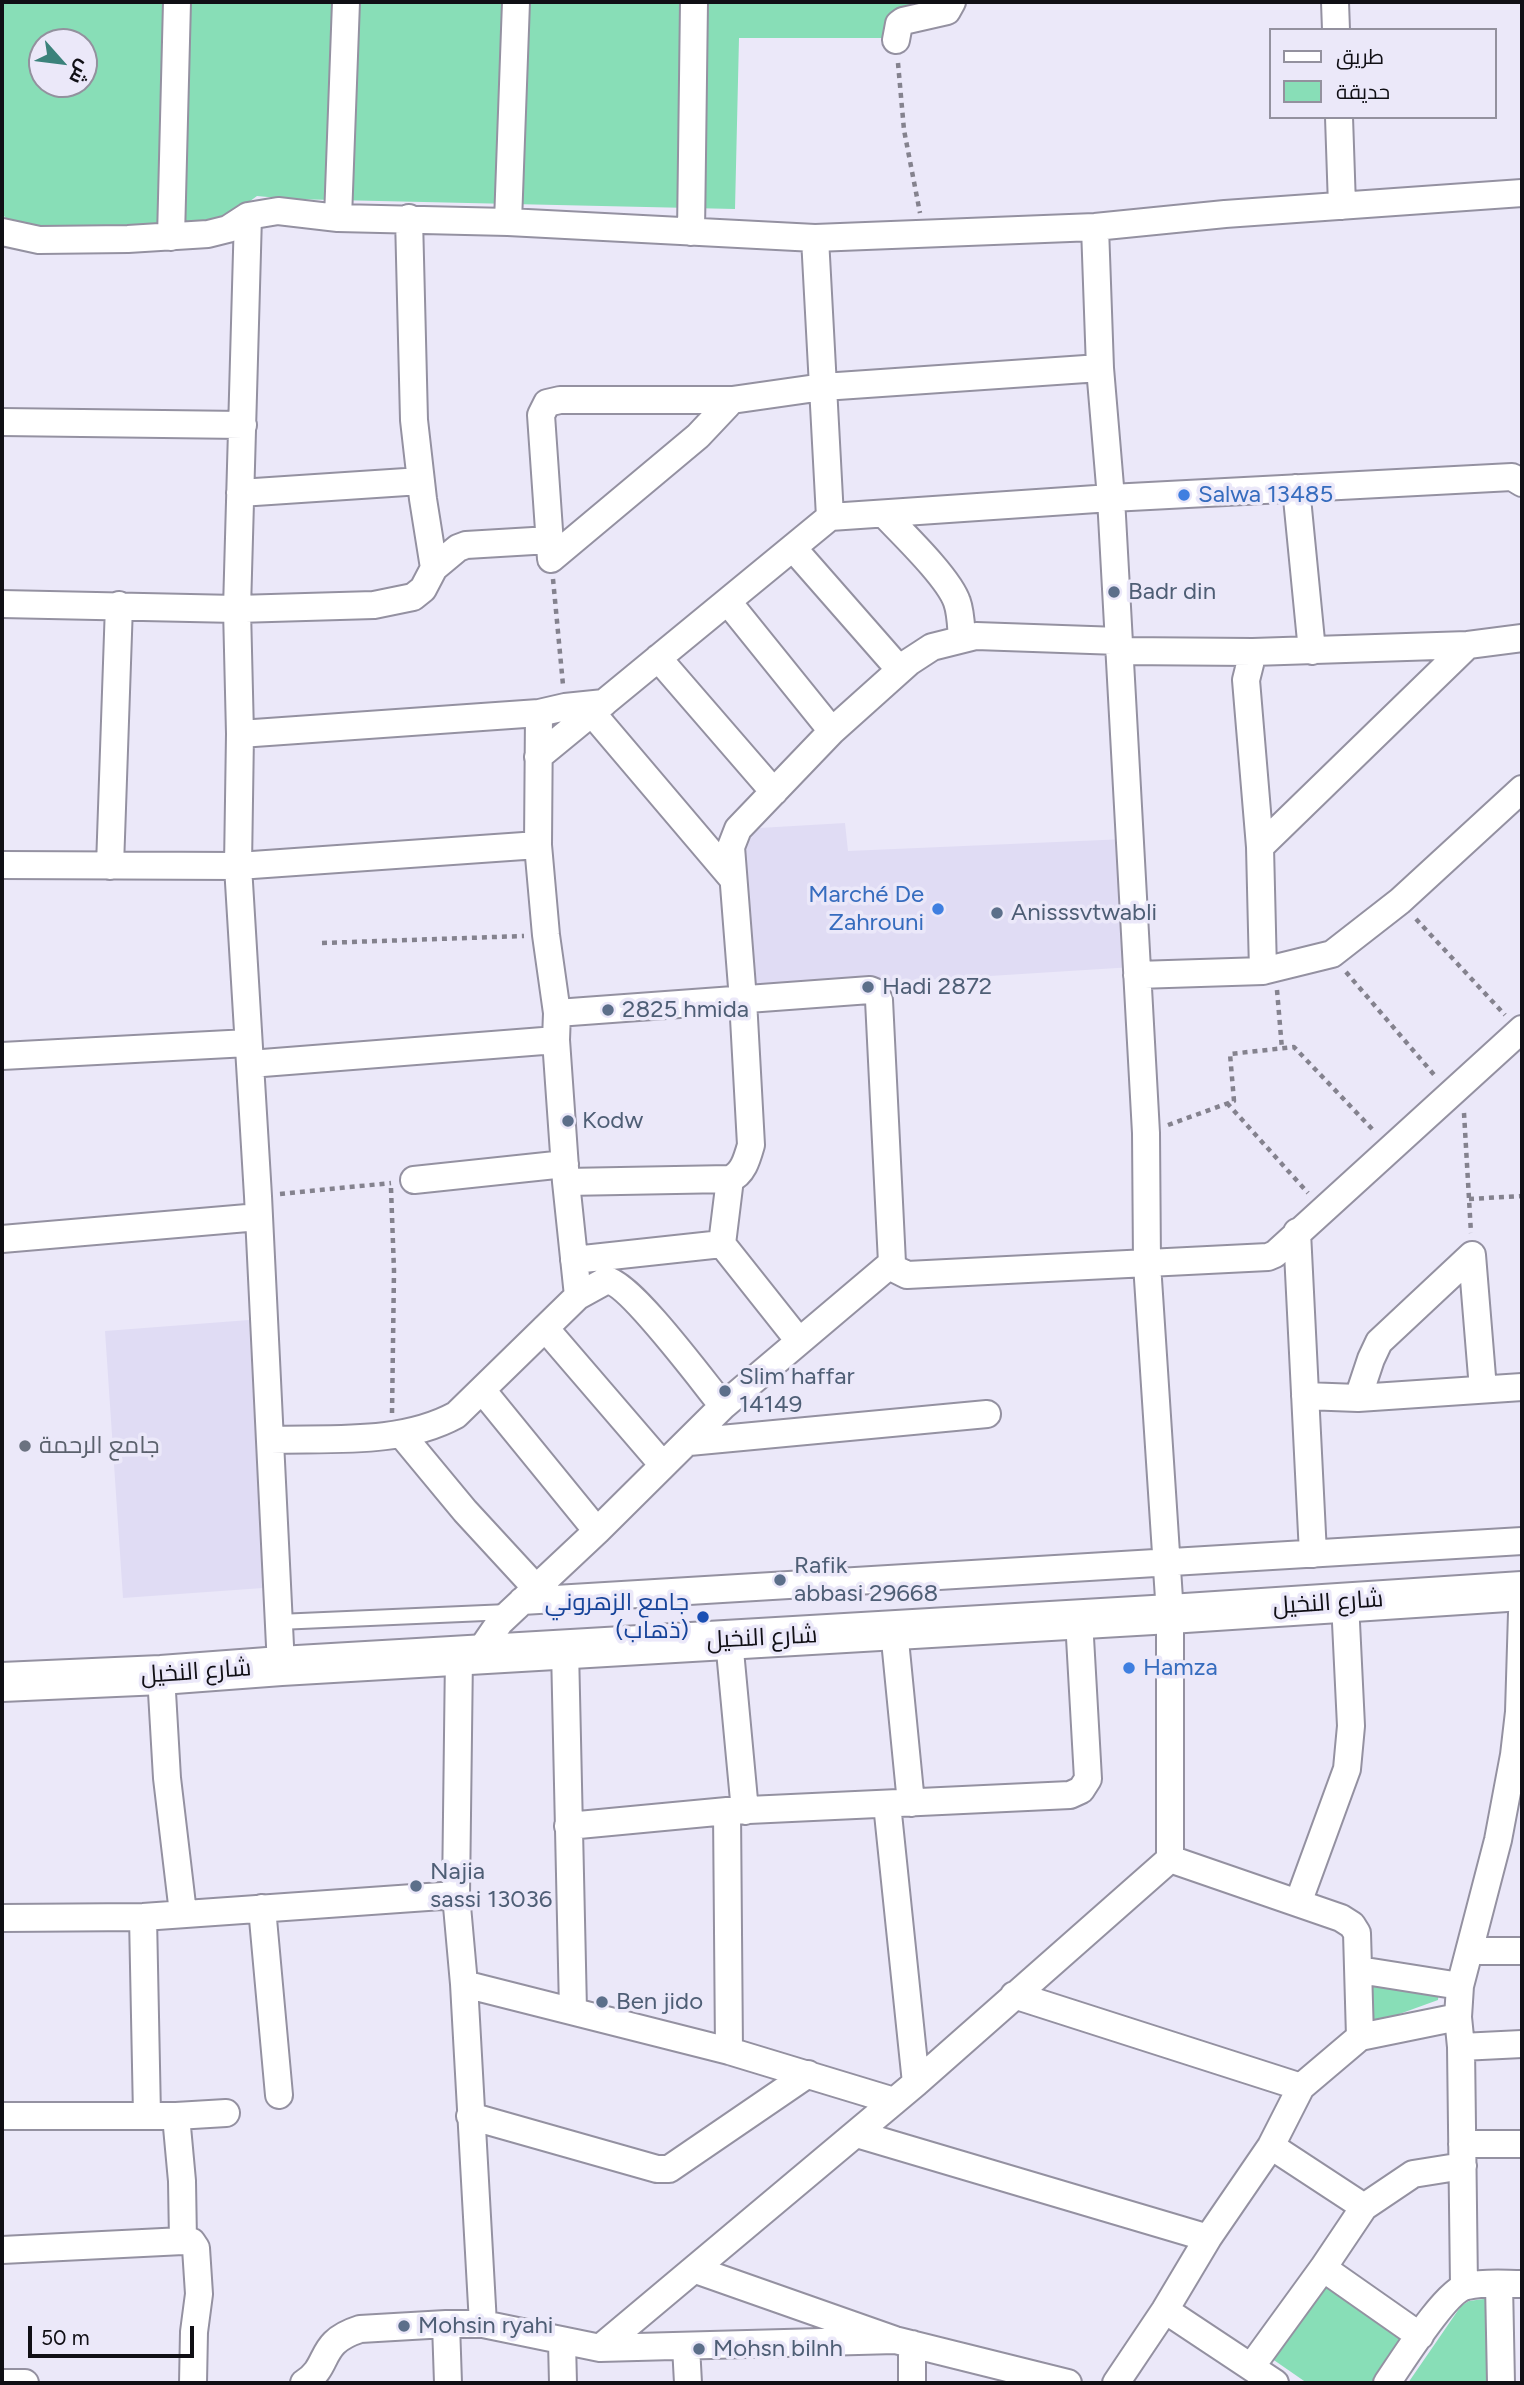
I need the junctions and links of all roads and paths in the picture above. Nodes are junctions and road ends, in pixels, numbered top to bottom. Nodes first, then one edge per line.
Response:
1 (177, 2) edge
2 (346, 2) edge
3 (516, 2) edge
4 (694, 2) edge
5 (952, 2) edge
6 (1335, 2) edge
7 (1336, 28) edge
8 (896, 40) joint
9 (1339, 119) edge
10 (1522, 193) edge
11 (1342, 206) junction
12 (248, 216) junction
13 (338, 218) junction
14 (409, 218) junction
15 (508, 222) junction
16 (1095, 227) junction
17 (2, 232) edge
18 (691, 232) junction
19 (924, 235) junction
20 (171, 237) junction
21 (815, 238) junction
22 (1100, 368) junction
23 (823, 387) junction
24 (732, 400) junction
25 (2, 422) edge
26 (243, 425) junction
27 (421, 481) junction
28 (1522, 483) edge
29 (1296, 488) junction
30 (240, 493) junction
31 (1111, 498) junction
32 (884, 514) junction
33 (830, 517) junction
34 (793, 548) junction
35 (550, 549) junction
36 (435, 568) junction
37 (728, 602) junction
38 (2, 604) edge
39 (118, 605) junction
40 (237, 609) junction
41 (1522, 638) edge
42 (962, 639) junction
43 (1468, 645) junction
44 (1119, 646) junction
45 (1312, 651) junction
46 (1253, 652) junction
47 (658, 658) junction
48 (900, 670) junction
49 (565, 707) junction
50 (598, 708) junction
51 (539, 713) junction
52 (832, 731) junction
53 (240, 734) junction
54 (538, 757) junction
55 (1522, 789) edge
56 (774, 792) junction
57 (538, 845) junction
58 (1260, 847) junction
59 (2, 864) edge
60 (110, 866) junction
61 (238, 866) junction
62 (733, 879) junction
63 (1400, 901) junction
64 (546, 935) junction
65 (323, 943) dead end
66 (1332, 954) junction
67 (1269, 970) junction
68 (1137, 975) junction
69 (743, 1000) junction
70 (557, 1013) junction
71 (1521, 1030) edge
72 (556, 1040) junction
73 (1282, 1049) junction
74 (249, 1053) junction
75 (2, 1056) edge
76 (1456, 1088) junction
77 (1227, 1103) junction
78 (1146, 1133) junction
79 (1391, 1148) junction
80 (565, 1173) junction
81 (730, 1179) junction
82 (403, 1182) junction
83 (1522, 1196) edge
84 (1469, 1199) junction
85 (258, 1207) junction
86 (1322, 1209) junction
87 (1297, 1232) junction
88 (2, 1240) edge
89 (722, 1244) junction
90 (1472, 1255) junction
91 (574, 1260) junction
92 (892, 1263) junction
93 (1147, 1264) junction
94 (578, 1296) junction
95 (545, 1328) junction
96 (799, 1341) junction
97 (1522, 1387) edge
98 (1483, 1388) junction
99 (482, 1390) junction
100 (1305, 1396) junction
101 (1358, 1398) junction
102 (723, 1406) junction
103 (987, 1415) dead end
104 (397, 1435) junction
105 (270, 1440) junction
106 (689, 1441) junction
107 (662, 1464) junction
108 (597, 1531) junction
109 (1522, 1541) edge
110 (1313, 1554) junction
111 (1166, 1562) junction
112 (1522, 1591) edge
113 (523, 1600) junction
114 (1345, 1602) junction
115 (1522, 1613) edge
116 (1170, 1614) junction
117 (1079, 1620) junction
118 (278, 1622) junction
119 (894, 1630) junction
120 (729, 1640) junction
121 (565, 1649) junction
122 (468, 1655) junction
123 (281, 1666) junction
124 (161, 1675) junction
125 (2, 1682) edge
126 (1520, 1712) edge
127 (899, 1803) junction
128 (736, 1811) junction
129 (568, 1826) junction
130 (1510, 1840) edge
131 (1170, 1859) junction
132 (456, 1895) junction
133 (1298, 1903) junction
134 (262, 1908) junction
135 (183, 1913) junction
136 (143, 1917) junction
137 (2, 1918) edge
138 (1471, 1951) junction
139 (1522, 1951) edge
140 (1359, 1970) junction
141 (464, 1984) junction
142 (1460, 1986) junction
143 (1014, 1996) junction
144 (573, 2011) junction
145 (1458, 2017) junction
146 (1360, 2038) junction
147 (1522, 2044) edge
148 (1461, 2047) junction
149 (729, 2050) junction
150 (808, 2074) junction
151 (916, 2083) junction
152 (1301, 2087) junction
153 (279, 2095) dead end
154 (894, 2101) junction
155 (226, 2113) dead end
156 (147, 2115) junction
157 (2, 2116) edge
158 (176, 2116) junction
159 (470, 2116) junction
160 (857, 2134) junction
161 (1522, 2144) edge
162 (1271, 2146) junction
163 (1462, 2155) junction
164 (1364, 2207) junction
165 (1208, 2238) junction
166 (183, 2241) junction
167 (2, 2250) edge
168 (1323, 2268) junction
169 (696, 2270) junction
170 (1511, 2284) edge
171 (1464, 2286) junction
172 (1165, 2310) junction
173 (446, 2324) junction
174 (483, 2324) junction
175 (1420, 2336) junction
176 (562, 2342) junction
177 (903, 2342) junction
178 (687, 2346) junction
179 (600, 2348) junction
180 (1251, 2367) junction
181 (1057, 2382) edge
182 (2, 2383) edge
183 (25, 2383) edge
184 (193, 2383) edge
185 (304, 2383) edge
186 (448, 2383) edge
187 (563, 2383) edge
188 (688, 2383) edge
189 (912, 2383) edge
190 (1116, 2383) edge
191 (1275, 2383) edge
192 (1387, 2383) edge
193 (1501, 2383) edge

1 - 20 street
2 - 13 street
3 - 15 street
4 - 18 street
5 - 8 street
6 - 7 street
8 - 19 path
9 - 11 street
10 - 11 street
11 - 16 street
12 - 13 street
12 - 20 street
12 - 26 street
13 - 14 street
14 - 15 street
14 - 27 street
15 - 18 street
16 - 19 street
16 - 22 street
17 - 20 street
18 - 21 street
19 - 21 street
21 - 23 street
22 - 23 street
22 - 31 street
23 - 24 street
23 - 33 street
24 - 35 street
24 - 35 street
25 - 26 street
26 - 30 street
27 - 30 street
27 - 36 street
28 - 29 street
29 - 31 street
29 - 45 street
30 - 40 street
31 - 32 street
31 - 44 street
32 - 33 street
32 - 42 street
33 - 34 street
34 - 37 street
34 - 48 street
35 - 36 street
35 - 49 path
36 - 40 street
37 - 47 street
37 - 52 street
38 - 39 street
39 - 40 street
39 - 60 street
40 - 53 street
41 - 43 street
42 - 44 street
42 - 48 street
43 - 45 street
43 - 58 street
44 - 46 street
44 - 68 street
45 - 46 street
46 - 58 street
47 - 50 street
47 - 56 street
48 - 52 street
49 - 50 street
49 - 51 street
50 - 54 street
50 - 62 street
51 - 53 street
51 - 54 street
52 - 56 street
53 - 61 street
54 - 57 street
55 - 63 street
56 - 62 street
57 - 61 street
57 - 64 street
58 - 67 street
59 - 60 street
60 - 61 street
61 - 74 street
62 - 69 street
63 - 66 street
63 - 71 path
64 - 65 path
64 - 70 street
66 - 67 street
66 - 76 path
67 - 68 street
67 - 73 path
68 - 78 street
69 - 70 street
69 - 81 street
69 - 92 street
70 - 72 street
71 - 76 street
72 - 74 street
72 - 80 street
73 - 77 path
73 - 79 path
74 - 75 street
74 - 85 street
76 - 79 street
76 - 84 path
77 - 78 path
77 - 86 path
78 - 93 street
79 - 86 street
80 - 81 street
80 - 82 street
80 - 91 street
81 - 89 street
82 - 85 path
82 - 104 path
83 - 84 path
84 - 90 path
85 - 88 street
85 - 105 street
86 - 87 street
87 - 93 street
87 - 100 street
89 - 91 street
89 - 96 street
90 - 98 street
90 - 101 street
91 - 94 street
92 - 93 street
92 - 96 street
93 - 111 street
94 - 95 street
94 - 102 street
95 - 99 street
95 - 107 street
96 - 102 street
97 - 98 street
98 - 101 street
99 - 104 street
99 - 108 street
100 - 101 street
100 - 110 street
102 - 106 street
103 - 106 street
104 - 105 street
104 - 113 street
105 - 118 street
106 - 107 street
107 - 108 street
108 - 113 street
109 - 110 street
110 - 111 street
111 - 113 street
111 - 116 street
112 - 114 main road, شارع النخيل
113 - 118 lane
113 - 122 street
114 - 116 main road, شارع النخيل
114 - 133 street
115 - 126 street
116 - 117 main road, شارع النخيل
116 - 131 street
117 - 119 main road, شارع النخيل
117 - 127 street
118 - 123 street
119 - 120 main road, شارع النخيل
119 - 127 street
120 - 121 main road, شارع النخيل
120 - 128 street
121 - 122 main road, شارع النخيل
121 - 129 street
122 - 123 main road, شارع النخيل
122 - 132 street
123 - 124 main road, شارع النخيل
124 - 125 main road, شارع النخيل
124 - 135 street
126 - 130 street
127 - 128 street
127 - 151 street
128 - 129 street
128 - 149 street
129 - 144 street
130 - 138 street
131 - 133 street
131 - 143 street
132 - 134 street
132 - 141 street
133 - 140 street
134 - 135 street
134 - 153 street
135 - 136 street
136 - 137 street
136 - 156 street
138 - 139 street
138 - 142 street
140 - 142 street
140 - 146 street
141 - 144 street
141 - 159 street
142 - 145 street
143 - 151 street
143 - 152 street
144 - 149 street
145 - 146 street
145 - 148 street
146 - 152 street
147 - 148 street
148 - 163 street
149 - 150 street
150 - 154 street
150 - 159 street
151 - 154 street
152 - 162 street
154 - 160 street
155 - 158 street
156 - 157 street
156 - 158 street
158 - 166 street
159 - 174 street
160 - 165 street
160 - 169 street
161 - 163 street
162 - 164 street
162 - 165 street
163 - 164 street
163 - 171 street
164 - 168 street
165 - 172 street
166 - 167 street
166 - 184 street
168 - 175 street
168 - 180 street
169 - 177 street
169 - 179 street
170 - 171 street
170 - 193 street
171 - 175 street
172 - 180 street
172 - 190 street
173 - 174 street
173 - 185 street
173 - 186 street
174 - 176 street
175 - 192 street
176 - 179 street
176 - 187 street
177 - 178 street
177 - 181 street
177 - 189 street
178 - 179 street
178 - 188 street
180 - 191 street
182 - 183 street

